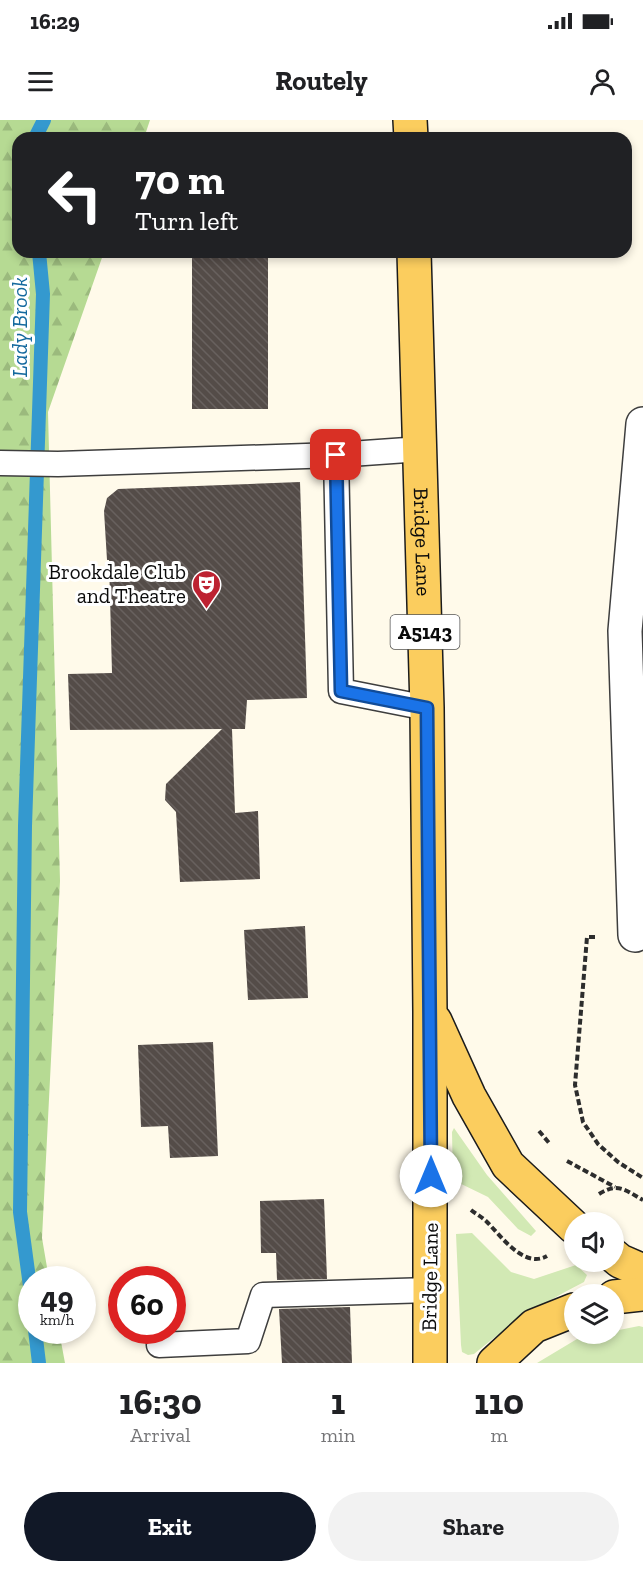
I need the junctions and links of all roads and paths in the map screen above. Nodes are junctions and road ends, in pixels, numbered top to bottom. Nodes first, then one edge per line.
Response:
1 (414, 258) edge
2 (643, 424) edge
3 (421, 449) junction
4 (336, 455) junction
5 (0, 463) edge
6 (427, 708) junction
7 (635, 934) joint
8 (430, 1012) junction
9 (536, 1126) dead end
10 (554, 1149) dead end
11 (560, 1157) dead end
12 (643, 1178) edge
13 (615, 1187) dead end
14 (431, 1200) junction
15 (564, 1218) edge
16 (564, 1238) edge
17 (624, 1263) edge
18 (643, 1270) edge
19 (430, 1290) junction
20 (643, 1294) edge
21 (624, 1297) edge
22 (564, 1314) edge
23 (159, 1345) dead end
24 (430, 1363) edge
25 (494, 1363) edge

1 - 3 main road, Bridge Lane / A5143
2 - 7 street
3 - 4 lane
3 - 6 main road, Bridge Lane / A5143
4 - 5 lane
4 - 6 lane
6 - 8 main road, Bridge Lane / A5143
7 - 12 path
8 - 14 main road, Bridge Lane / A5143
8 - 15 main road, Bridge Lane / A5143
9 - 10 path
11 - 13 path
14 - 16 path
14 - 19 main road, Bridge Lane / A5143
17 - 18 main road
19 - 23 lane
19 - 24 main road, Bridge Lane / A5143
20 - 21 main road
22 - 25 main road

